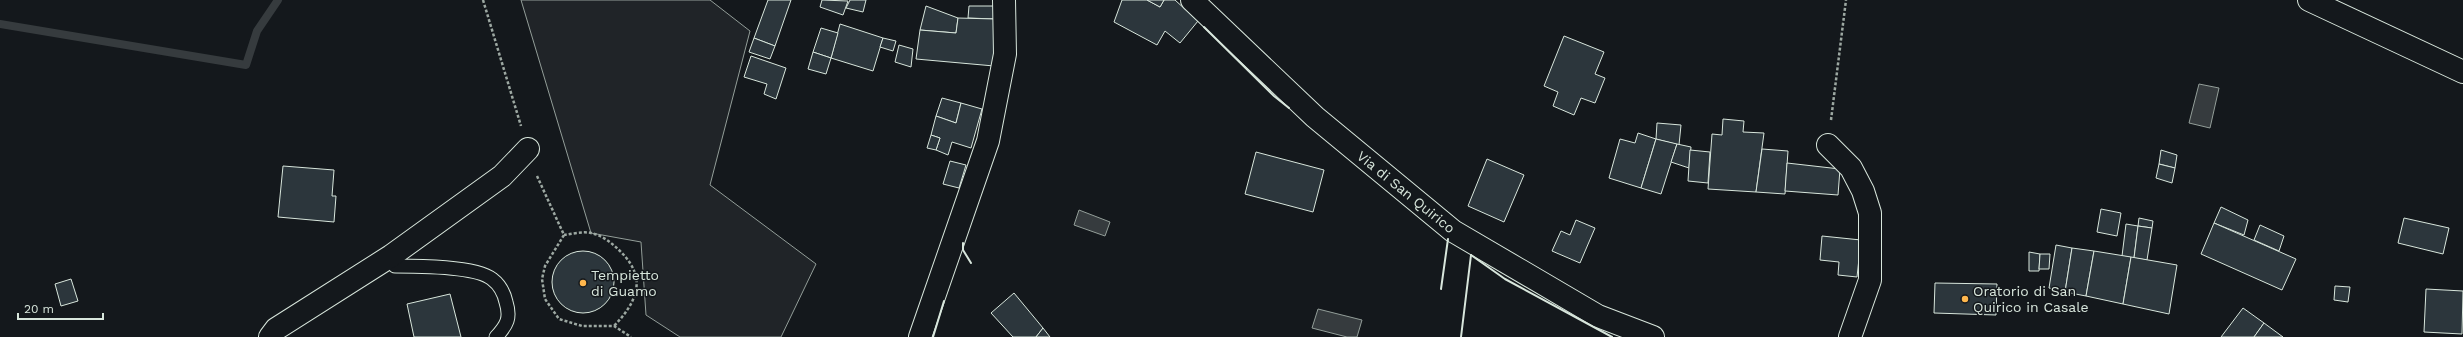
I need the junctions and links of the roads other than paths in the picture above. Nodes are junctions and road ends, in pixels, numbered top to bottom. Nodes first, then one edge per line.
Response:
1 (1004, 0) edge
2 (1192, 0) edge
3 (2309, 0) edge
4 (2463, 72) edge
5 (1828, 145) road end
6 (528, 149) road end
7 (391, 256) junction
8 (270, 337) edge
9 (496, 337) edge
10 (920, 337) edge
11 (1653, 337) edge
12 (1850, 337) edge

1 - 10 street
2 - 11 street, Via di San Quirico
3 - 4 street
5 - 12 street
6 - 7 street
7 - 8 street
7 - 9 lane

